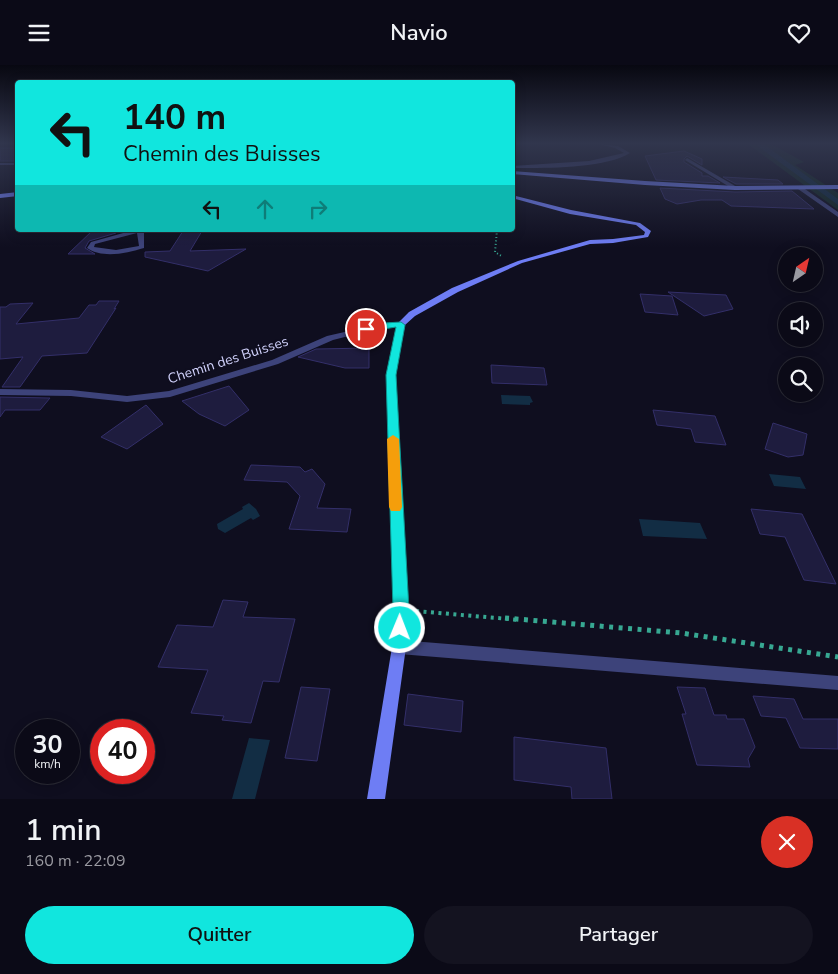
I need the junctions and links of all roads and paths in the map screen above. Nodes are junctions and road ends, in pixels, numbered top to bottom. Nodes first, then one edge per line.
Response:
1 (588, 178) edge
2 (719, 178) edge
3 (838, 187) edge
4 (735, 188) junction
5 (803, 188) junction
6 (15, 194) edge
7 (0, 196) edge
8 (515, 198) edge
9 (838, 215) edge
10 (134, 232) edge
11 (141, 232) edge
12 (497, 232) edge
13 (513, 265) junction
14 (401, 325) junction
15 (0, 392) edge
16 (401, 610) junction
17 (399, 647) junction
18 (838, 657) edge
19 (838, 683) edge
20 (376, 799) edge

1 - 4 street
2 - 4 street
3 - 5 street
4 - 5 street
5 - 9 street
6 - 7 street
8 - 13 street
10 - 11 street
12 - 13 path
13 - 14 street
14 - 15 street, Chemin des Buisses
14 - 16 street
16 - 17 street
16 - 18 path
17 - 19 street
17 - 20 street

